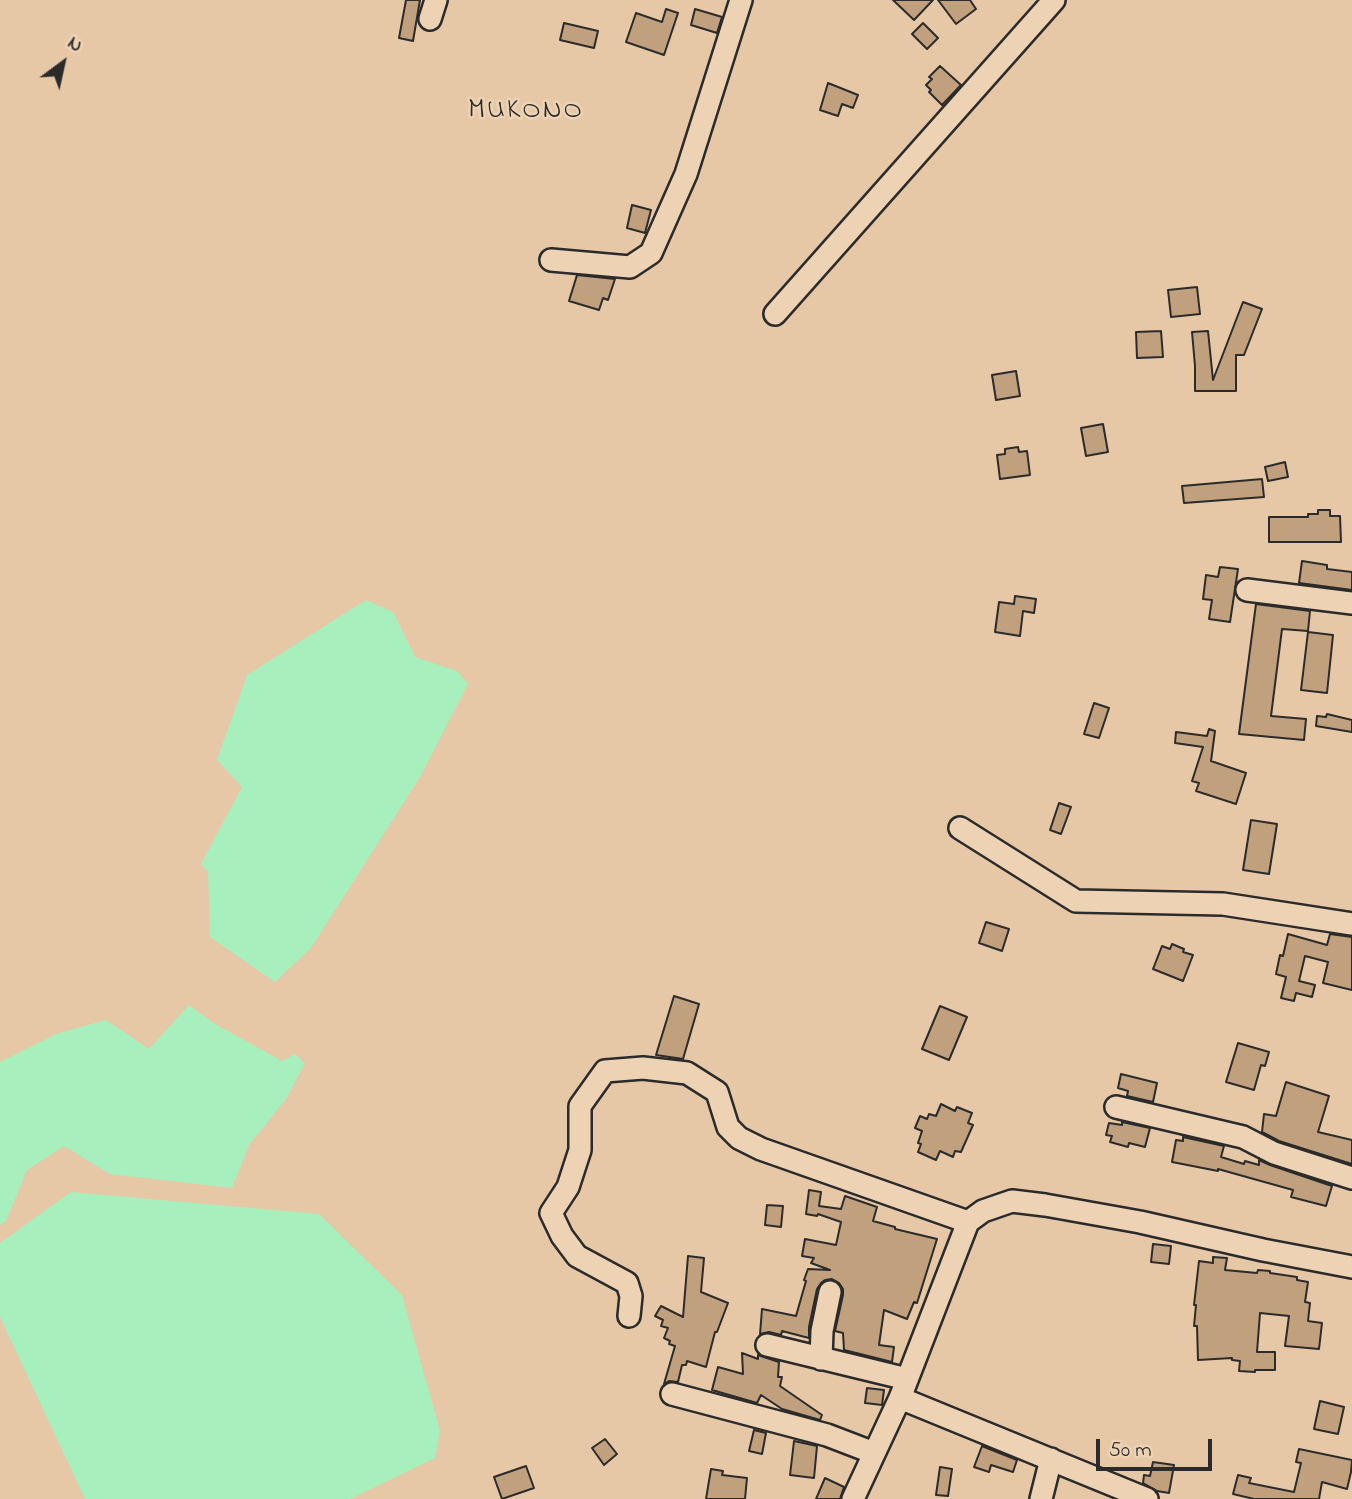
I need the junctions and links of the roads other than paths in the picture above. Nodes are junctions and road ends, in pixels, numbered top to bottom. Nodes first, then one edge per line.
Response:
1 (741, 0) edge
2 (1054, 0) edge
3 (551, 260) dead end
4 (775, 314) dead end
5 (1247, 590) dead end
6 (1352, 603) edge
7 (960, 828) dead end
8 (1352, 924) edge
9 (1116, 1107) dead end
10 (1352, 1178) edge
11 (968, 1222) junction
12 (1352, 1267) edge
13 (830, 1292) dead end
14 (629, 1316) dead end
15 (767, 1345) dead end
16 (821, 1359) junction
17 (904, 1389) junction
18 (672, 1394) dead end
19 (874, 1453) junction
20 (1051, 1459) junction
21 (853, 1499) edge
22 (1041, 1499) edge
23 (1147, 1499) edge

1 - 3 street
2 - 4 street
5 - 6 street
7 - 8 street
9 - 10 street
11 - 12 street
11 - 14 street
11 - 17 street
13 - 16 street
15 - 16 street
16 - 17 street
17 - 19 street
17 - 20 street
18 - 19 street
19 - 21 street
20 - 22 street
20 - 23 street

